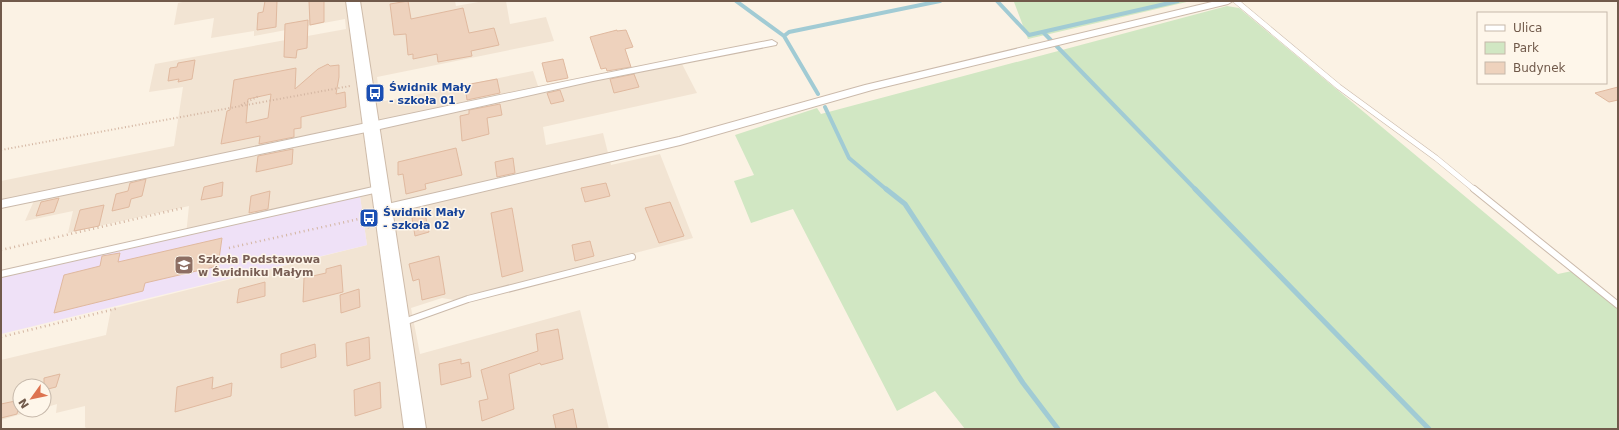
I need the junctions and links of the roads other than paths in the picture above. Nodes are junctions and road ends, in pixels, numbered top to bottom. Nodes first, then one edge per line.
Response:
1 (353, 1) edge
2 (1228, 1) edge
3 (1236, 1) edge
4 (772, 43) dead end
5 (371, 127) junction
6 (380, 189) junction
7 (1, 204) edge
8 (375, 208) junction
9 (632, 257) dead end
10 (1, 274) edge
11 (1618, 305) edge
12 (399, 324) junction
13 (415, 429) edge

1 - 5 street
2 - 8 street
3 - 11 lane
4 - 5 street
5 - 6 street
5 - 7 street
6 - 8 street
6 - 10 lane
8 - 12 street
9 - 12 lane
12 - 13 street

